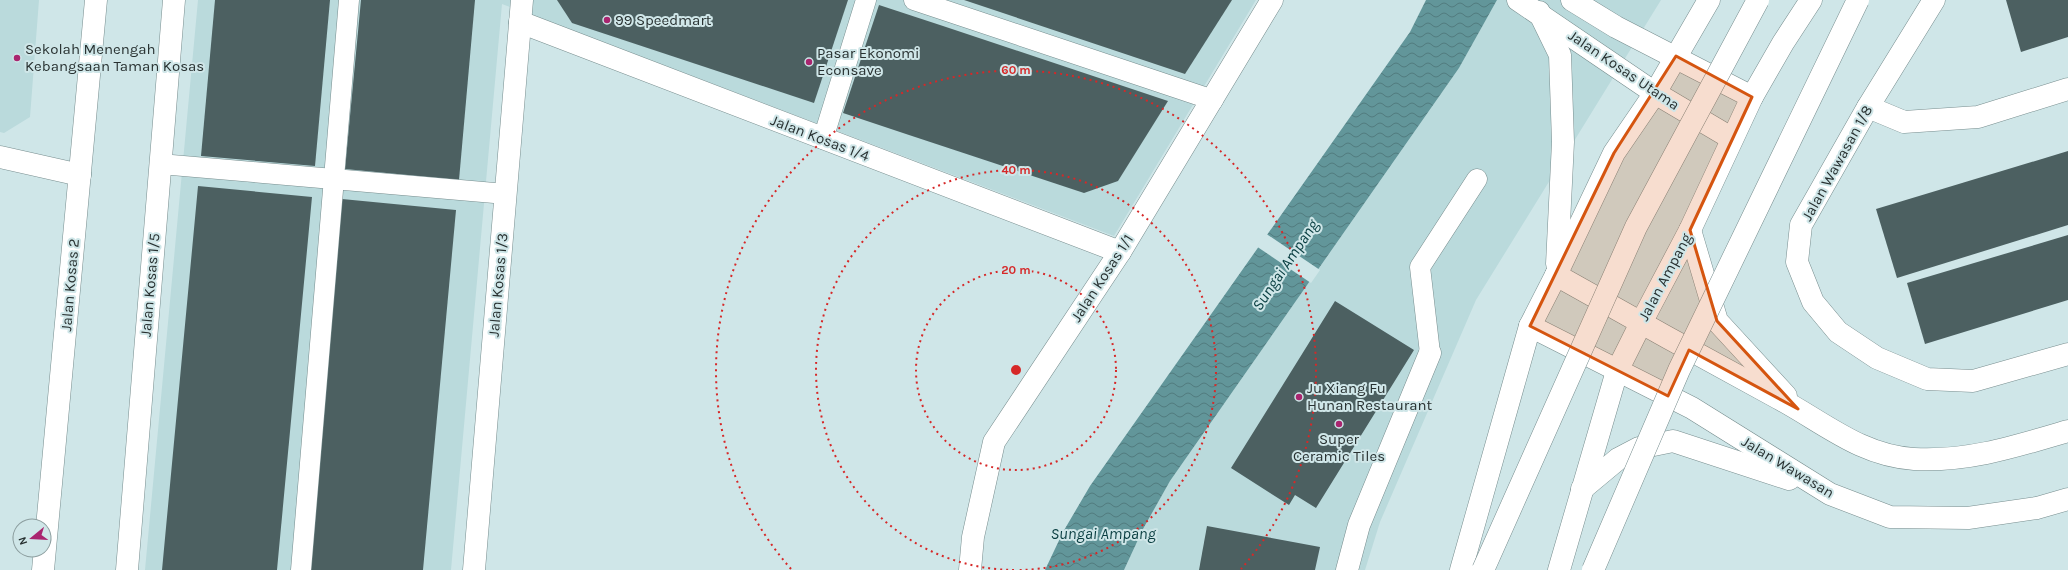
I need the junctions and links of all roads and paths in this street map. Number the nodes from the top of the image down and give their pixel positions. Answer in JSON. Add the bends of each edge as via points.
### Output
{"nodes":[{"id":1,"x":96,"y":0,"type":"edge"},
{"id":2,"x":174,"y":0,"type":"edge"},
{"id":3,"x":349,"y":0,"type":"edge"},
{"id":4,"x":522,"y":0,"type":"edge"},
{"id":5,"x":866,"y":0,"type":"edge"},
{"id":6,"x":914,"y":0,"type":"edge"},
{"id":7,"x":1272,"y":0,"type":"edge"},
{"id":8,"x":1572,"y":0,"type":"edge"},
{"id":9,"x":1709,"y":0,"type":"edge"},
{"id":10,"x":1758,"y":0,"type":"edge"},
{"id":11,"x":1811,"y":0,"type":"edge"},
{"id":12,"x":1858,"y":0,"type":"edge"},
{"id":13,"x":1934,"y":0,"type":"edge"},
{"id":14,"x":1519,"y":1,"type":"edge"},
{"id":15,"x":1539,"y":12,"type":"junction"},
{"id":16,"x":520,"y":22,"type":"junction"},
{"id":17,"x":1676,"y":56,"type":"junction"},
{"id":18,"x":2068,"y":89,"type":"edge"},
{"id":19,"x":1655,"y":93,"type":"junction"},
{"id":20,"x":1752,"y":97,"type":"junction"},
{"id":21,"x":1213,"y":100,"type":"junction"},
{"id":22,"x":1868,"y":107,"type":"junction"},
{"id":23,"x":1731,"y":138,"type":"junction"},
{"id":24,"x":822,"y":139,"type":"junction"},
{"id":25,"x":0,"y":157,"type":"edge"},
{"id":26,"x":160,"y":164,"type":"junction"},
{"id":27,"x":80,"y":175,"type":"junction"},
{"id":28,"x":334,"y":179,"type":"junction"},
{"id":29,"x":1477,"y":179,"type":"dead end"},
{"id":30,"x":506,"y":194,"type":"junction"},
{"id":31,"x":1690,"y":230,"type":"junction"},
{"id":32,"x":1120,"y":252,"type":"junction"},
{"id":33,"x":1556,"y":275,"type":"junction"},
{"id":34,"x":1641,"y":323,"type":"junction"},
{"id":35,"x":1530,"y":326,"type":"junction"},
{"id":36,"x":1430,"y":353,"type":"joint"},
{"id":37,"x":2068,"y":354,"type":"edge"},
{"id":38,"x":1617,"y":371,"type":"junction"},
{"id":39,"x":1798,"y":409,"type":"junction"},
{"id":40,"x":2068,"y":431,"type":"edge"},
{"id":41,"x":1582,"y":489,"type":"junction"},
{"id":42,"x":1830,"y":494,"type":"junction"},
{"id":43,"x":2068,"y":499,"type":"edge"},
{"id":44,"x":2037,"y":508,"type":"junction"},
{"id":45,"x":2068,"y":508,"type":"edge"},
{"id":46,"x":43,"y":570,"type":"edge"},
{"id":47,"x":127,"y":570,"type":"edge"},
{"id":48,"x":301,"y":570,"type":"edge"},
{"id":49,"x":474,"y":570,"type":"edge"},
{"id":50,"x":970,"y":570,"type":"edge"},
{"id":51,"x":1347,"y":570,"type":"edge"},
{"id":52,"x":1461,"y":570,"type":"edge"},
{"id":53,"x":1483,"y":570,"type":"edge"},
{"id":54,"x":1559,"y":570,"type":"edge"},
{"id":55,"x":1593,"y":570,"type":"edge"}],
"edges":[{"from":1,"to":27,"type":"main road","name":"Jalan Kosas 2"},
{"from":2,"to":26,"type":"main road","name":"Jalan Kosas 1/5"},
{"from":3,"to":28,"type":"lane"},
{"from":4,"to":16,"type":"main road","name":"Jalan Kosas 1/3"},
{"from":5,"to":24,"type":"lane"},
{"from":6,"to":21,"type":"lane"},
{"from":7,"to":21,"type":"main road","name":"Jalan Kosas 1/1"},
{"from":8,"to":17,"type":"main road","name":"Jalan Kosas Utama","via":[[1616,27]]},
{"from":9,"to":17,"type":"main road"},
{"from":10,"to":53,"type":"main road","bridge":true,"via":[[1636,227]]},
{"from":11,"to":20,"type":"main road","name":"Jalan Ampang"},
{"from":12,"to":55,"type":"main road","bridge":true,"via":[[1679,370]]},
{"from":13,"to":22,"type":"main road","name":"Jalan Wawasan 1/8"},
{"from":14,"to":15,"type":"main road","name":"Jalan Kosas Utama"},
{"from":15,"to":19,"type":"main road","name":"Jalan Kosas Utama"},
{"from":15,"to":33,"type":"main road","via":[[1560,55],[1563,142]]},
{"from":16,"to":24,"type":"main road","name":"Jalan Kosas 1/4"},
{"from":16,"to":30,"type":"main road","name":"Jalan Kosas 1/3"},
{"from":17,"to":19,"type":"main road"},
{"from":17,"to":20,"type":"main road","name":"Jalan Kosas Utama"},
{"from":18,"to":22,"type":"main road","via":[[1978,116],[1904,122]]},
{"from":19,"to":23,"type":"main road","name":"Jalan Kosas Utama"},
{"from":19,"to":33,"type":"main road","via":[[1614,154]]},
{"from":20,"to":23,"type":"main road","name":"Jalan Ampang"},
{"from":21,"to":32,"type":"main road","name":"Jalan Kosas 1/1"},
{"from":22,"to":37,"type":"main road","name":"Jalan Wawasan 1/8","via":[[1801,225],[1797,262],[1813,302],[1838,332],[1877,358],[1927,379],[1973,381]]},
{"from":23,"to":31,"type":"main road","name":"Jalan Ampang"},
{"from":24,"to":32,"type":"main road","name":"Jalan Kosas 1/4"},
{"from":25,"to":27,"type":"main road"},
{"from":26,"to":28,"type":"lane"},
{"from":26,"to":47,"type":"main road","name":"Jalan Kosas 1/5"},
{"from":27,"to":46,"type":"main road","name":"Jalan Kosas 2"},
{"from":28,"to":30,"type":"lane"},
{"from":28,"to":48,"type":"lane"},
{"from":29,"to":36,"type":"lane","via":[[1420,267]]},
{"from":30,"to":49,"type":"main road","name":"Jalan Kosas 1/3"},
{"from":31,"to":34,"type":"main road","name":"Jalan Ampang"},
{"from":31,"to":39,"type":"main road","via":[[1717,321]]},
{"from":32,"to":50,"type":"main road","name":"Jalan Kosas 1/1","via":[[994,442],[973,537]]},
{"from":33,"to":34,"type":"main road"},
{"from":33,"to":35,"type":"main road"},
{"from":34,"to":38,"type":"main road","name":"Jalan Ampang"},
{"from":34,"to":39,"type":"main road"},
{"from":35,"to":38,"type":"main road","name":"Jalan Wawasan"},
{"from":35,"to":52,"type":"main road"},
{"from":36,"to":51,"type":"main road","via":[[1359,525]]},
{"from":38,"to":41,"type":"main road","name":"Jalan Ampang"},
{"from":38,"to":42,"type":"main road","name":"Jalan Wawasan","via":[[1692,408]]},
{"from":39,"to":40,"type":"main road","via":[[1853,444],[1883,454],[1914,459],[1958,458],[2001,451]]},
{"from":41,"to":42,"type":"main road","via":[[1618,459],[1638,448],[1673,441]]},
{"from":41,"to":54,"type":"main road","name":"Jalan Ampang"},
{"from":42,"to":44,"type":"main road","name":"Jalan Wawasan","via":[[1890,516],[1968,518]]},
{"from":43,"to":44,"type":"main road","name":"Jalan Wawasan"},
{"from":44,"to":45,"type":"main road"}]}
